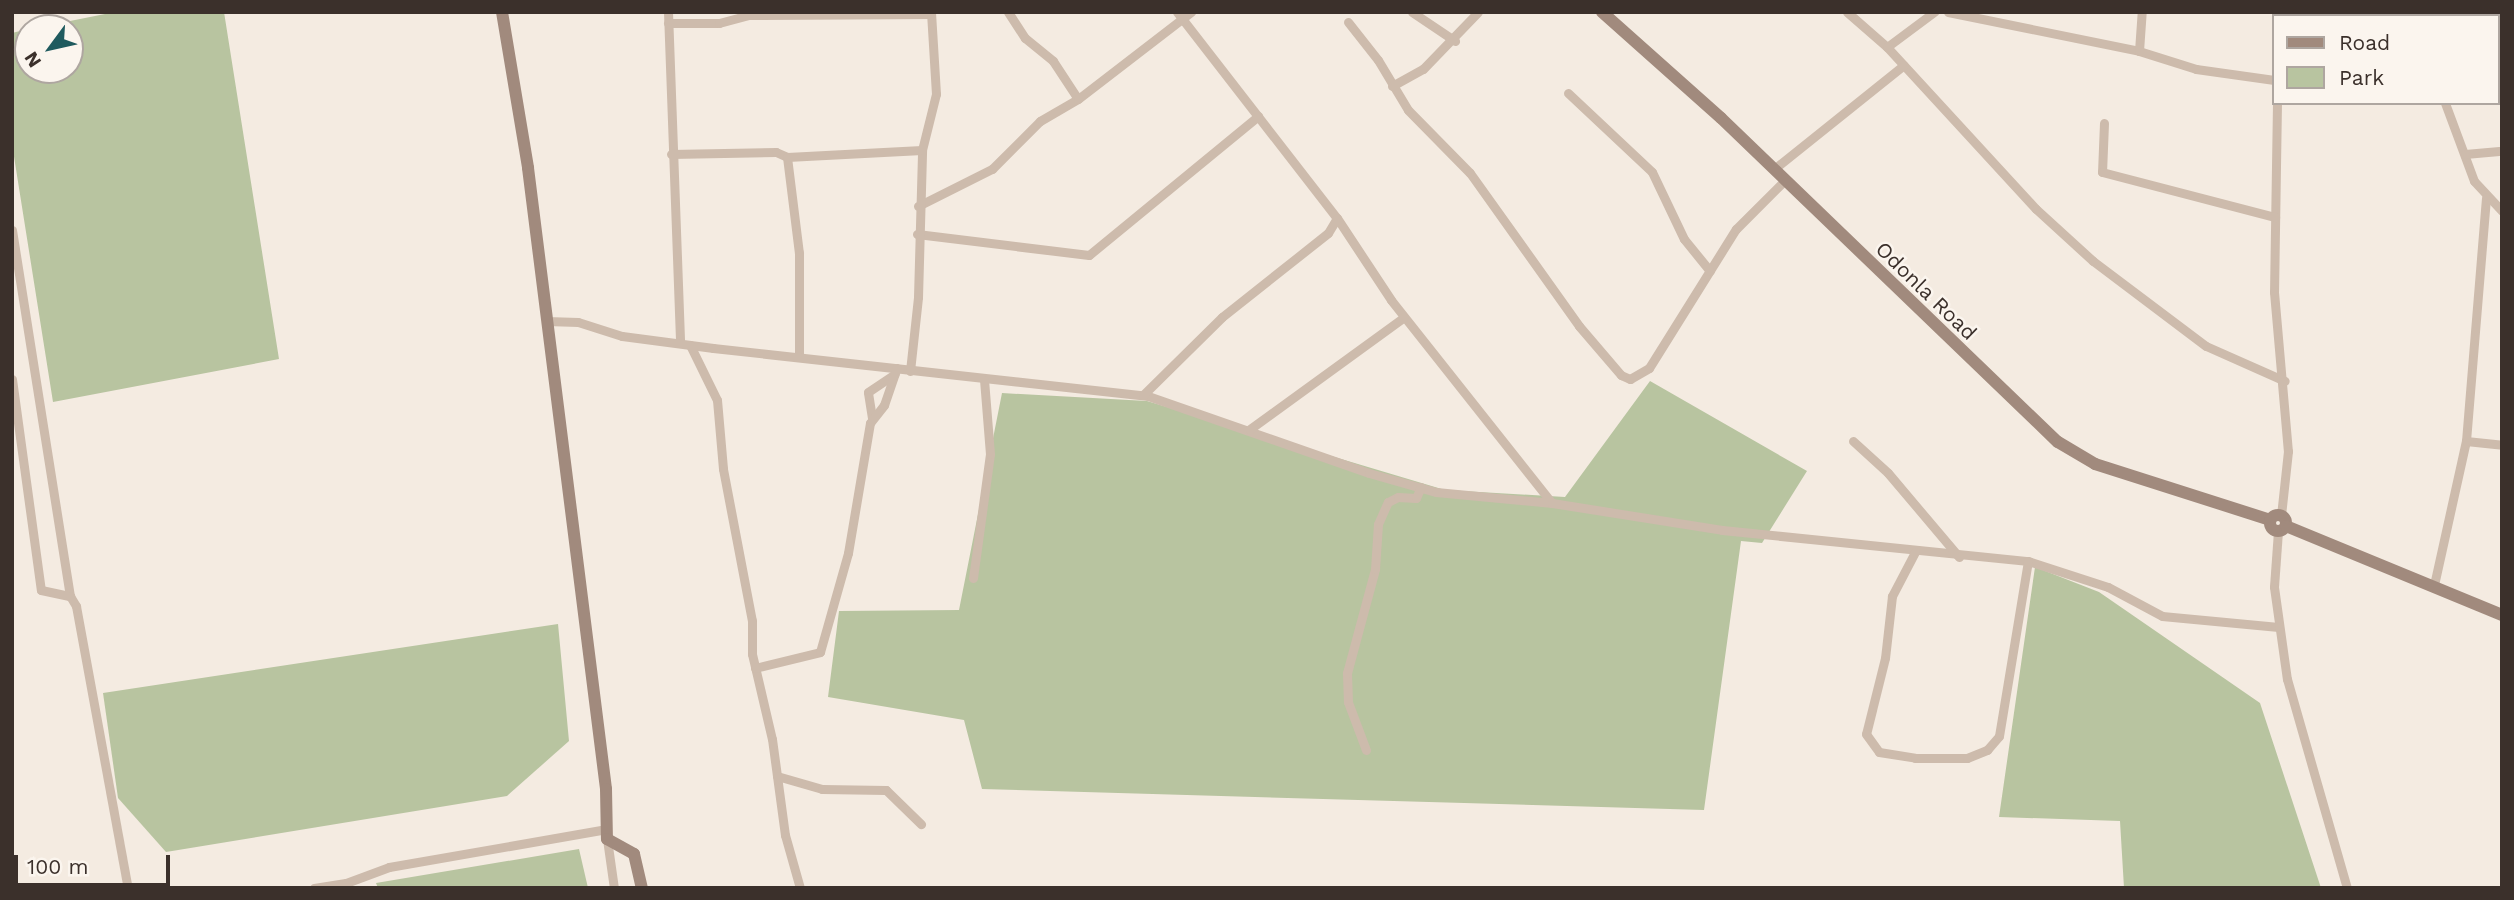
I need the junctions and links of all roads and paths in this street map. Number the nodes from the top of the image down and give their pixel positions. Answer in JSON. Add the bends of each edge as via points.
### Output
{"nodes":[{"id":1,"x":502,"y":12,"type":"edge"},
{"id":2,"x":1008,"y":12,"type":"edge"},
{"id":3,"x":1191,"y":12,"type":"edge"},
{"id":4,"x":1412,"y":12,"type":"edge"},
{"id":5,"x":1478,"y":12,"type":"edge"},
{"id":6,"x":1847,"y":12,"type":"edge"},
{"id":7,"x":1934,"y":12,"type":"edge"},
{"id":8,"x":1948,"y":12,"type":"edge"},
{"id":9,"x":2142,"y":12,"type":"edge"},
{"id":10,"x":931,"y":13,"type":"edge"},
{"id":11,"x":1607,"y":14,"type":"edge"},
{"id":12,"x":1180,"y":15,"type":"edge"},
{"id":13,"x":668,"y":17,"type":"edge"},
{"id":14,"x":2502,"y":20,"type":"edge"},
{"id":15,"x":1348,"y":22,"type":"dead end"},
{"id":16,"x":1455,"y":41,"type":"junction"},
{"id":17,"x":1887,"y":47,"type":"junction"},
{"id":18,"x":2139,"y":51,"type":"junction"},
{"id":19,"x":1904,"y":65,"type":"junction"},
{"id":20,"x":2500,"y":73,"type":"edge"},
{"id":21,"x":2272,"y":80,"type":"edge"},
{"id":22,"x":1392,"y":86,"type":"junction"},
{"id":23,"x":1568,"y":93,"type":"dead end"},
{"id":24,"x":1078,"y":99,"type":"junction"},
{"id":25,"x":2277,"y":105,"type":"edge"},
{"id":26,"x":2446,"y":105,"type":"edge"},
{"id":27,"x":1258,"y":116,"type":"junction"},
{"id":28,"x":2104,"y":123,"type":"dead end"},
{"id":29,"x":922,"y":150,"type":"junction"},
{"id":30,"x":2502,"y":150,"type":"edge"},
{"id":31,"x":671,"y":154,"type":"junction"},
{"id":32,"x":2465,"y":154,"type":"junction"},
{"id":33,"x":787,"y":157,"type":"junction"},
{"id":34,"x":1774,"y":169,"type":"junction"},
{"id":35,"x":1785,"y":180,"type":"junction"},
{"id":36,"x":2486,"y":198,"type":"junction"},
{"id":37,"x":918,"y":206,"type":"junction"},
{"id":38,"x":2502,"y":211,"type":"edge"},
{"id":39,"x":2275,"y":217,"type":"junction"},
{"id":40,"x":1337,"y":218,"type":"junction"},
{"id":41,"x":12,"y":230,"type":"edge"},
{"id":42,"x":917,"y":234,"type":"junction"},
{"id":43,"x":1710,"y":271,"type":"junction"},
{"id":44,"x":1404,"y":317,"type":"junction"},
{"id":45,"x":546,"y":321,"type":"junction"},
{"id":46,"x":685,"y":344,"type":"junction"},
{"id":47,"x":713,"y":348,"type":"junction"},
{"id":48,"x":799,"y":354,"type":"junction"},
{"id":49,"x":701,"y":363,"type":"junction"},
{"id":50,"x":896,"y":371,"type":"junction"},
{"id":51,"x":910,"y":371,"type":"junction"},
{"id":52,"x":12,"y":379,"type":"edge"},
{"id":53,"x":984,"y":380,"type":"junction"},
{"id":54,"x":2285,"y":381,"type":"junction"},
{"id":55,"x":1143,"y":395,"type":"junction"},
{"id":56,"x":872,"y":418,"type":"junction"},
{"id":57,"x":1250,"y":429,"type":"junction"},
{"id":58,"x":1853,"y":441,"type":"dead end"},
{"id":59,"x":2466,"y":441,"type":"junction"},
{"id":60,"x":2502,"y":445,"type":"edge"},
{"id":61,"x":1420,"y":488,"type":"junction"},
{"id":62,"x":1552,"y":503,"type":"junction"},
{"id":63,"x":2279,"y":523,"type":"junction"},
{"id":64,"x":1915,"y":552,"type":"junction"},
{"id":65,"x":1959,"y":557,"type":"junction"},
{"id":66,"x":2028,"y":561,"type":"junction"},
{"id":67,"x":973,"y":578,"type":"dead end"},
{"id":68,"x":2434,"y":585,"type":"junction"},
{"id":69,"x":70,"y":596,"type":"junction"},
{"id":70,"x":2502,"y":615,"type":"edge"},
{"id":71,"x":2278,"y":627,"type":"junction"},
{"id":72,"x":755,"y":668,"type":"junction"},
{"id":73,"x":1366,"y":750,"type":"dead end"},
{"id":74,"x":777,"y":776,"type":"junction"},
{"id":75,"x":921,"y":824,"type":"dead end"},
{"id":76,"x":607,"y":834,"type":"junction"},
{"id":77,"x":128,"y":888,"type":"edge"},
{"id":78,"x":314,"y":888,"type":"edge"},
{"id":79,"x":614,"y":888,"type":"edge"},
{"id":80,"x":642,"y":888,"type":"edge"},
{"id":81,"x":800,"y":888,"type":"edge"},
{"id":82,"x":2347,"y":888,"type":"edge"}],
"edges":[{"from":1,"to":45,"type":"street","via":[[514,64]]},
{"from":2,"to":24,"type":"street","via":[[1025,38],[1053,61]]},
{"from":3,"to":12,"type":"street"},
{"from":4,"to":16,"type":"street"},
{"from":5,"to":16,"type":"street"},
{"from":6,"to":17,"type":"street"},
{"from":7,"to":17,"type":"street"},
{"from":8,"to":18,"type":"street"},
{"from":9,"to":18,"type":"street"},
{"from":10,"to":13,"type":"street","via":[[748,15],[719,23]]},
{"from":10,"to":29,"type":"street","via":[[936,94]]},
{"from":11,"to":34,"type":"street","name":"Odonla Road"},
{"from":12,"to":24,"type":"street"},
{"from":12,"to":27,"type":"street"},
{"from":13,"to":31,"type":"street"},
{"from":14,"to":20,"type":"street"},
{"from":15,"to":22,"type":"street"},
{"from":16,"to":22,"type":"street","via":[[1423,69]]},
{"from":17,"to":19,"type":"street"},
{"from":18,"to":21,"type":"street","via":[[2196,69]]},
{"from":19,"to":34,"type":"street"},
{"from":19,"to":54,"type":"street","via":[[2036,209],[2093,261],[2206,346]]},
{"from":22,"to":43,"type":"street","via":[[1408,110],[1470,173],[1578,326],[1621,375],[1630,379],[1649,368]]},
{"from":23,"to":43,"type":"street","via":[[1652,172],[1684,239]]},
{"from":24,"to":37,"type":"street","via":[[1040,121],[992,169]]},
{"from":25,"to":39,"type":"street"},
{"from":26,"to":32,"type":"street"},
{"from":27,"to":40,"type":"street"},
{"from":27,"to":42,"type":"street","via":[[1089,255]]},
{"from":28,"to":39,"type":"street","via":[[2102,172]]},
{"from":29,"to":33,"type":"street"},
{"from":29,"to":37,"type":"street"},
{"from":30,"to":32,"type":"street"},
{"from":31,"to":33,"type":"street","via":[[776,152]]},
{"from":31,"to":46,"type":"street"},
{"from":32,"to":36,"type":"street"},
{"from":33,"to":48,"type":"street","via":[[799,253]]},
{"from":34,"to":35,"type":"street","name":"Odonla Road"},
{"from":35,"to":43,"type":"street","via":[[1736,229]]},
{"from":35,"to":63,"type":"street","name":"Odonla Road","via":[[2066,448],[2130,477]]},
{"from":36,"to":38,"type":"street"},
{"from":36,"to":59,"type":"street"},
{"from":37,"to":42,"type":"street"},
{"from":39,"to":54,"type":"street","via":[[2274,292]]},
{"from":40,"to":44,"type":"street"},
{"from":40,"to":55,"type":"street","via":[[1328,233],[1222,317]]},
{"from":41,"to":69,"type":"street"},
{"from":42,"to":51,"type":"street","via":[[918,297]]},
{"from":44,"to":57,"type":"street"},
{"from":44,"to":62,"type":"street"},
{"from":45,"to":46,"type":"street","via":[[578,322],[622,335]]},
{"from":45,"to":76,"type":"street","via":[[606,789]]},
{"from":46,"to":47,"type":"street"},
{"from":46,"to":49,"type":"street"},
{"from":47,"to":48,"type":"street"},
{"from":47,"to":49,"type":"street"},
{"from":48,"to":50,"type":"street"},
{"from":49,"to":72,"type":"street","via":[[717,400],[723,469],[752,621]]},
{"from":50,"to":51,"type":"street"},
{"from":50,"to":56,"type":"street","via":[[884,405]]},
{"from":50,"to":56,"type":"street","via":[[868,392]]},
{"from":51,"to":53,"type":"street"},
{"from":52,"to":69,"type":"street","via":[[41,590]]},
{"from":53,"to":55,"type":"street"},
{"from":53,"to":67,"type":"street","via":[[990,454]]},
{"from":54,"to":63,"type":"street","via":[[2288,451]]},
{"from":55,"to":57,"type":"street"},
{"from":56,"to":72,"type":"street","via":[[848,553],[826,616],[820,652]]},
{"from":57,"to":61,"type":"street"},
{"from":58,"to":65,"type":"street","via":[[1888,473]]},
{"from":59,"to":60,"type":"street"},
{"from":59,"to":68,"type":"street"},
{"from":61,"to":62,"type":"street"},
{"from":61,"to":73,"type":"street","via":[[1416,498],[1398,497],[1388,502],[1378,524],[1376,569],[1347,673],[1348,702]]},
{"from":62,"to":64,"type":"street","via":[[1722,530]]},
{"from":63,"to":68,"type":"street","name":"Odonla Road"},
{"from":63,"to":71,"type":"street","via":[[2274,587]]},
{"from":64,"to":65,"type":"street"},
{"from":64,"to":66,"type":"street","via":[[1892,596],[1885,658],[1866,734],[1879,752],[1915,758],[1967,758],[1987,750],[1999,736]]},
{"from":65,"to":66,"type":"street"},
{"from":66,"to":71,"type":"street","via":[[2108,587],[2162,616]]},
{"from":68,"to":70,"type":"street","name":"Odonla Road"},
{"from":69,"to":77,"type":"street","via":[[76,606]]},
{"from":71,"to":82,"type":"street","via":[[2287,679]]},
{"from":72,"to":74,"type":"street"},
{"from":74,"to":75,"type":"street","via":[[822,789],[886,790]]},
{"from":74,"to":81,"type":"street","via":[[785,835]]},
{"from":76,"to":78,"type":"street","via":[[389,867],[346,883]]},
{"from":76,"to":79,"type":"street"},
{"from":76,"to":80,"type":"street","via":[[634,853]]}]}
